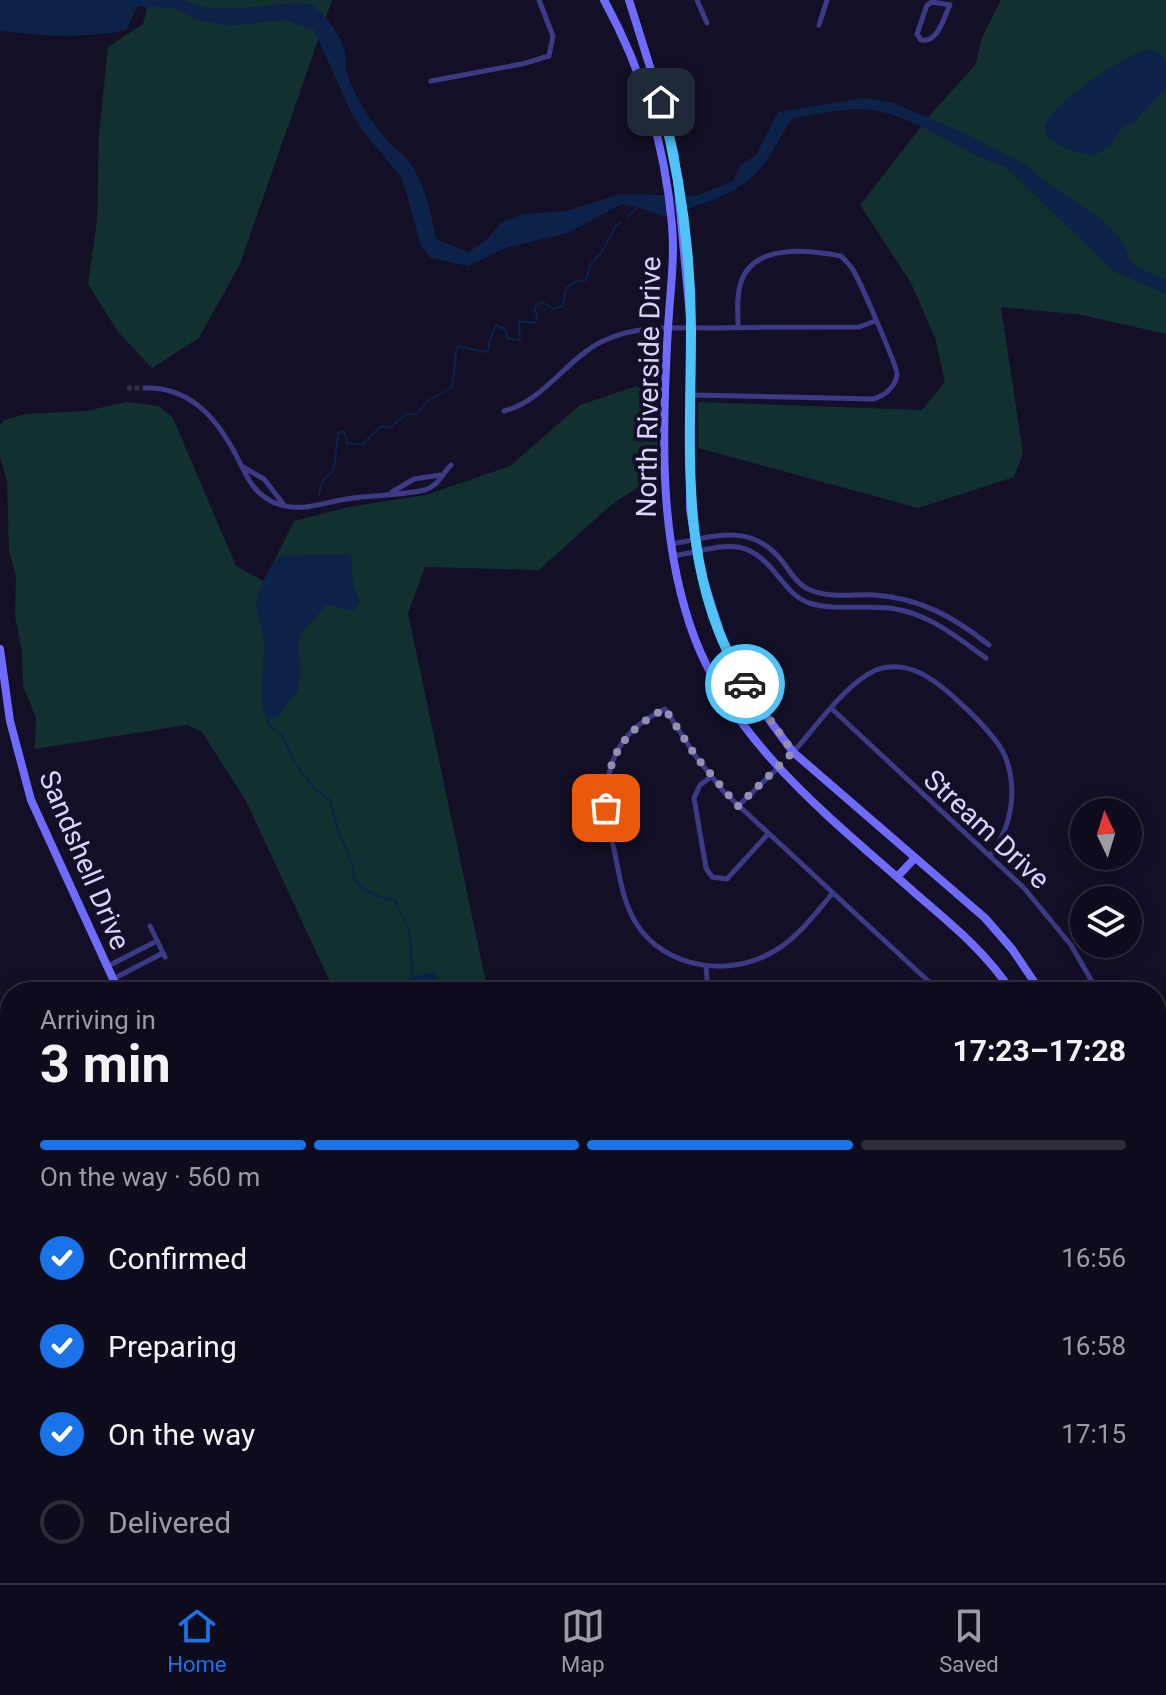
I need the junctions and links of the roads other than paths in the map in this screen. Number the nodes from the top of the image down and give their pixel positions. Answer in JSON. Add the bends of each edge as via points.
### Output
{"nodes":[{"id":1,"x":539,"y":0,"type":"edge"},
{"id":2,"x":604,"y":0,"type":"edge"},
{"id":3,"x":629,"y":0,"type":"edge"},
{"id":4,"x":697,"y":0,"type":"edge"},
{"id":5,"x":827,"y":0,"type":"edge"},
{"id":6,"x":951,"y":2,"type":"edge"},
{"id":7,"x":707,"y":23,"type":"dead end"},
{"id":8,"x":819,"y":25,"type":"dead end"},
{"id":9,"x":431,"y":81,"type":"dead end"},
{"id":10,"x":875,"y":321,"type":"junction"},
{"id":11,"x":738,"y":326,"type":"junction"},
{"id":12,"x":668,"y":327,"type":"junction"},
{"id":13,"x":691,"y":327,"type":"junction"},
{"id":14,"x":146,"y":388,"type":"tunnel mouth"},
{"id":15,"x":690,"y":395,"type":"junction"},
{"id":16,"x":504,"y":411,"type":"dead end"},
{"id":17,"x":451,"y":465,"type":"dead end"},
{"id":18,"x":242,"y":467,"type":"junction"},
{"id":19,"x":440,"y":475,"type":"junction"},
{"id":20,"x":391,"y":493,"type":"junction"},
{"id":21,"x":285,"y":506,"type":"junction"},
{"id":22,"x":694,"y":540,"type":"junction"},
{"id":23,"x":669,"y":544,"type":"junction"},
{"id":24,"x":696,"y":553,"type":"junction"},
{"id":25,"x":671,"y":556,"type":"junction"},
{"id":26,"x":989,"y":645,"type":"dead end"},
{"id":27,"x":0,"y":649,"type":"edge"},
{"id":28,"x":986,"y":658,"type":"dead end"},
{"id":29,"x":832,"y":709,"type":"junction"},
{"id":30,"x":793,"y":752,"type":"junction"},
{"id":31,"x":779,"y":767,"type":"junction"},
{"id":32,"x":711,"y":777,"type":"junction"},
{"id":33,"x":738,"y":806,"type":"junction"},
{"id":34,"x":768,"y":834,"type":"junction"},
{"id":35,"x":991,"y":855,"type":"junction"},
{"id":36,"x":914,"y":859,"type":"junction"},
{"id":37,"x":897,"y":877,"type":"junction"},
{"id":38,"x":832,"y":894,"type":"junction"},
{"id":39,"x":150,"y":926,"type":"dead end"},
{"id":40,"x":157,"y":941,"type":"junction"},
{"id":41,"x":706,"y":966,"type":"junction"},
{"id":42,"x":107,"y":967,"type":"junction"},
{"id":43,"x":112,"y":979,"type":"junction"},
{"id":44,"x":114,"y":982,"type":"edge"},
{"id":45,"x":707,"y":982,"type":"edge"},
{"id":46,"x":930,"y":982,"type":"edge"},
{"id":47,"x":1004,"y":982,"type":"edge"},
{"id":48,"x":1034,"y":982,"type":"edge"},
{"id":49,"x":1092,"y":982,"type":"edge"}],
"edges":[{"from":1,"to":9,"type":"street","via":[[553,36],[550,55]]},
{"from":2,"to":12,"type":"main road","name":"North Riverside Drive","via":[[641,78],[664,178],[671,222]]},
{"from":3,"to":13,"type":"main road","name":"North Riverside Drive","via":[[677,175]]},
{"from":4,"to":7,"type":"street"},
{"from":5,"to":8,"type":"street"},
{"from":6,"to":6,"type":"street","via":[[934,38],[921,40],[917,34],[927,5]]},
{"from":10,"to":11,"type":"street","via":[[859,327]]},
{"from":10,"to":11,"type":"street","via":[[855,272],[841,256],[787,252],[764,257],[744,274]]},
{"from":10,"to":15,"type":"street","via":[[897,375],[880,397]]},
{"from":11,"to":13,"type":"street"},
{"from":12,"to":13,"type":"street"},
{"from":12,"to":16,"type":"street","via":[[635,330],[603,341],[526,403]]},
{"from":12,"to":23,"type":"main road","name":"North Riverside Drive"},
{"from":13,"to":15,"type":"main road","name":"North Riverside Drive"},
{"from":14,"to":18,"type":"street","via":[[196,403],[220,428]]},
{"from":15,"to":22,"type":"main road","name":"North Riverside Drive"},
{"from":17,"to":19,"type":"street"},
{"from":18,"to":21,"type":"street","via":[[264,479]]},
{"from":18,"to":21,"type":"street","via":[[251,486]]},
{"from":19,"to":20,"type":"street","via":[[414,479]]},
{"from":19,"to":20,"type":"street","via":[[439,482],[425,490]]},
{"from":20,"to":21,"type":"street","via":[[310,508]]},
{"from":22,"to":23,"type":"street"},
{"from":22,"to":24,"type":"main road","name":"North Riverside Drive"},
{"from":22,"to":26,"type":"street","via":[[731,534],[752,537],[775,552],[805,588],[914,601],[955,619]]},
{"from":23,"to":25,"type":"main road","name":"North Riverside Drive"},
{"from":24,"to":25,"type":"street"},
{"from":24,"to":28,"type":"street","via":[[732,546],[754,551],[799,598],[819,605],[911,613],[948,629]]},
{"from":24,"to":30,"type":"main road","name":"North Riverside Drive","via":[[734,666]]},
{"from":25,"to":31,"type":"main road","name":"North Riverside Drive","via":[[682,603],[715,681]]},
{"from":27,"to":42,"type":"main road","name":"Sandshell Drive","via":[[10,721],[31,800]]},
{"from":29,"to":30,"type":"street"},
{"from":29,"to":35,"type":"street","name":"Stream Drive"},
{"from":29,"to":35,"type":"street","via":[[878,669],[902,667],[921,673],[957,700],[997,741],[1010,776],[1012,803],[1006,828]]},
{"from":30,"to":31,"type":"main road"},
{"from":30,"to":36,"type":"main road","name":"North Riverside Drive"},
{"from":31,"to":33,"type":"street"},
{"from":31,"to":37,"type":"main road","name":"North Riverside Drive"},
{"from":32,"to":33,"type":"street"},
{"from":32,"to":34,"type":"street","via":[[694,798],[712,877],[727,879]]},
{"from":32,"to":41,"type":"street","via":[[665,709],[633,729],[618,749],[608,777],[607,818],[625,900],[639,927],[668,954]]},
{"from":33,"to":34,"type":"street"},
{"from":34,"to":38,"type":"street"},
{"from":35,"to":49,"type":"street","name":"Stream Drive","via":[[1052,920]]},
{"from":36,"to":37,"type":"main road"},
{"from":36,"to":48,"type":"main road","name":"North Riverside Drive","via":[[985,918]]},
{"from":37,"to":47,"type":"main road","name":"North Riverside Drive","via":[[974,944]]},
{"from":38,"to":41,"type":"street","via":[[795,936],[773,952],[736,966]]},
{"from":38,"to":46,"type":"street"},
{"from":39,"to":40,"type":"street"},
{"from":40,"to":42,"type":"street"},
{"from":40,"to":43,"type":"street","via":[[164,955]]},
{"from":41,"to":45,"type":"street"},
{"from":42,"to":43,"type":"main road","name":"Sandshell Drive"},
{"from":43,"to":44,"type":"main road","name":"Sandshell Drive"}]}
